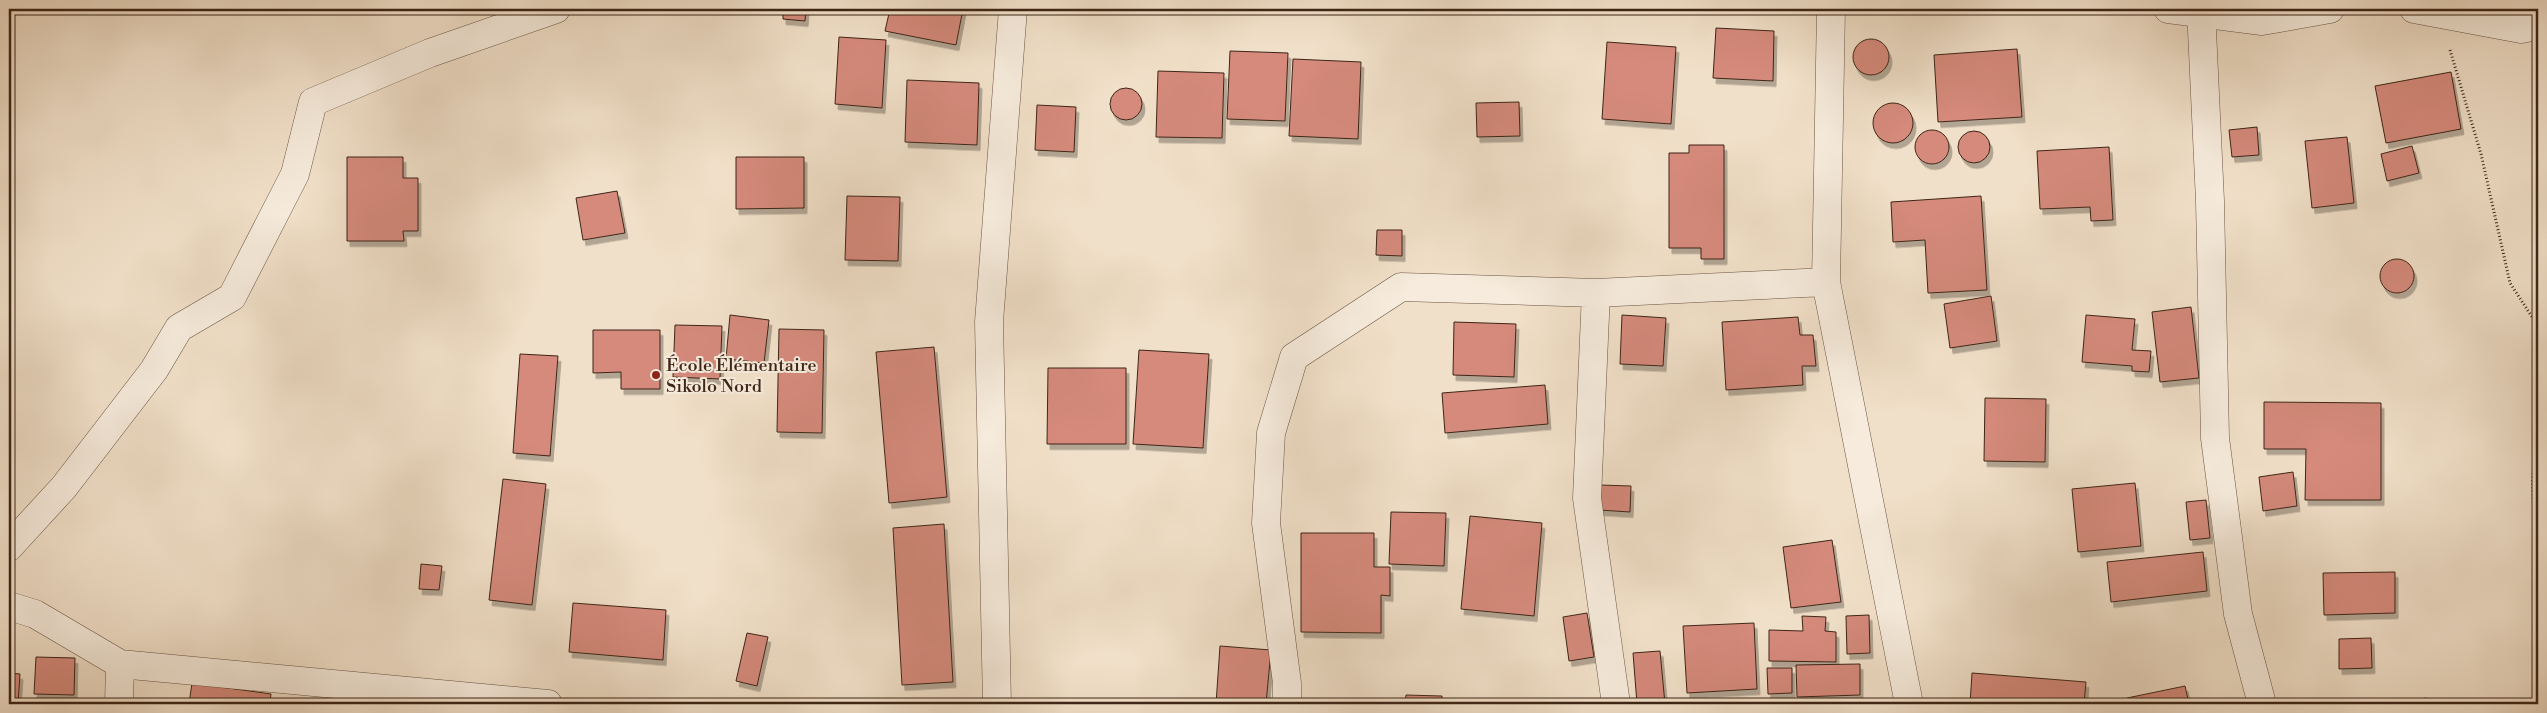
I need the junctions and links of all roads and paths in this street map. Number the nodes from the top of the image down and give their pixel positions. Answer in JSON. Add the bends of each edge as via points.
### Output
{"nodes":[{"id":1,"x":556,"y":9,"type":"edge"},
{"id":2,"x":1013,"y":9,"type":"edge"},
{"id":3,"x":1831,"y":9,"type":"edge"},
{"id":4,"x":2168,"y":9,"type":"edge"},
{"id":5,"x":2330,"y":9,"type":"edge"},
{"id":6,"x":2202,"y":11,"type":"edge"},
{"id":7,"x":2427,"y":11,"type":"edge"},
{"id":8,"x":2538,"y":26,"type":"edge"},
{"id":9,"x":1826,"y":282,"type":"junction"},
{"id":10,"x":1596,"y":293,"type":"junction"},
{"id":11,"x":2538,"y":331,"type":"edge"},
{"id":12,"x":2538,"y":435,"type":"edge"},
{"id":13,"x":2538,"y":524,"type":"edge"},
{"id":14,"x":9,"y":547,"type":"edge"},
{"id":15,"x":9,"y":606,"type":"edge"},
{"id":16,"x":120,"y":664,"type":"junction"},
{"id":17,"x":119,"y":704,"type":"edge"},
{"id":18,"x":548,"y":704,"type":"edge"},
{"id":19,"x":997,"y":704,"type":"edge"},
{"id":20,"x":1287,"y":704,"type":"edge"},
{"id":21,"x":1616,"y":704,"type":"edge"},
{"id":22,"x":1909,"y":704,"type":"edge"},
{"id":23,"x":2262,"y":704,"type":"edge"}],
"edges":[{"from":1,"to":14,"type":"street","via":[[430,53],[313,102],[295,174],[232,297],[179,328],[154,370],[64,487]]},
{"from":2,"to":19,"type":"street","via":[[989,322]]},
{"from":3,"to":9,"type":"street"},
{"from":4,"to":6,"type":"street"},
{"from":5,"to":6,"type":"street","via":[[2262,21]]},
{"from":6,"to":23,"type":"street","via":[[2215,438],[2238,614]]},
{"from":7,"to":8,"type":"street","via":[[2521,29]]},
{"from":7,"to":11,"type":"path","via":[[2481,154],[2510,283],[2536,322]]},
{"from":9,"to":10,"type":"street"},
{"from":9,"to":22,"type":"street"},
{"from":10,"to":20,"type":"street","via":[[1401,287],[1294,357],[1271,433],[1266,523]]},
{"from":10,"to":21,"type":"street","via":[[1587,498]]},
{"from":12,"to":13,"type":"path","via":[[2533,461],[2534,511]]},
{"from":15,"to":16,"type":"street","via":[[34,614]]},
{"from":16,"to":17,"type":"street"},
{"from":16,"to":18,"type":"street"}]}
